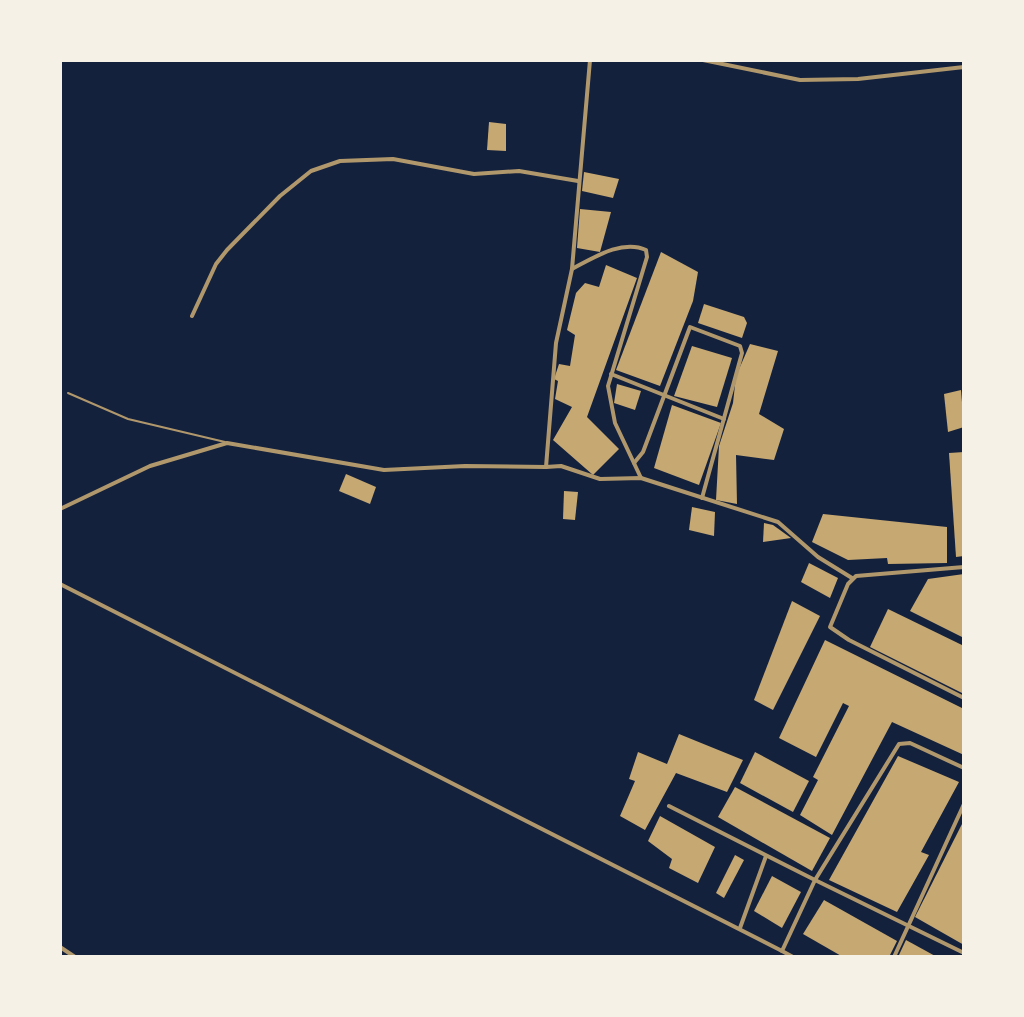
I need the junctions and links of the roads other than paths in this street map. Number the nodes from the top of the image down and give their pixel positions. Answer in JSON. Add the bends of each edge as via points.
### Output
{"nodes":[{"id":1,"x":590,"y":60,"type":"edge"},
{"id":2,"x":703,"y":60,"type":"edge"},
{"id":3,"x":964,"y":67,"type":"edge"},
{"id":4,"x":578,"y":181,"type":"junction"},
{"id":5,"x":572,"y":269,"type":"junction"},
{"id":6,"x":192,"y":316,"type":"dead end"},
{"id":7,"x":610,"y":374,"type":"junction"},
{"id":8,"x":68,"y":393,"type":"dead end"},
{"id":9,"x":664,"y":395,"type":"junction"},
{"id":10,"x":724,"y":419,"type":"junction"},
{"id":11,"x":227,"y":443,"type":"junction"},
{"id":12,"x":634,"y":463,"type":"junction"},
{"id":13,"x":546,"y":467,"type":"junction"},
{"id":14,"x":641,"y":478,"type":"junction"},
{"id":15,"x":702,"y":498,"type":"junction"},
{"id":16,"x":60,"y":509,"type":"edge"},
{"id":17,"x":964,"y":567,"type":"edge"},
{"id":18,"x":852,"y":578,"type":"junction"},
{"id":19,"x":60,"y":584,"type":"edge"},
{"id":20,"x":964,"y":698,"type":"edge"},
{"id":21,"x":964,"y":768,"type":"edge"},
{"id":22,"x":964,"y":804,"type":"edge"},
{"id":23,"x":669,"y":806,"type":"dead end"},
{"id":24,"x":766,"y":855,"type":"junction"},
{"id":25,"x":815,"y":880,"type":"junction"},
{"id":26,"x":908,"y":925,"type":"junction"},
{"id":27,"x":740,"y":928,"type":"junction"},
{"id":28,"x":60,"y":947,"type":"edge"},
{"id":29,"x":782,"y":951,"type":"junction"},
{"id":30,"x":964,"y":953,"type":"edge"},
{"id":31,"x":75,"y":957,"type":"edge"},
{"id":32,"x":793,"y":957,"type":"edge"},
{"id":33,"x":894,"y":957,"type":"edge"}],
"edges":[{"from":1,"to":4,"type":"street"},
{"from":2,"to":3,"type":"street","via":[[800,80]]},
{"from":4,"to":5,"type":"street"},
{"from":4,"to":6,"type":"street","via":[[519,171],[474,174],[393,159],[362,159],[311,171],[227,250]]},
{"from":5,"to":7,"type":"street","via":[[611,251],[646,250]]},
{"from":5,"to":13,"type":"street","via":[[556,343]]},
{"from":7,"to":9,"type":"street"},
{"from":7,"to":12,"type":"street","via":[[610,404]]},
{"from":8,"to":11,"type":"lane","via":[[128,419]]},
{"from":9,"to":10,"type":"street"},
{"from":9,"to":10,"type":"street","via":[[690,327],[740,346]]},
{"from":9,"to":12,"type":"street"},
{"from":10,"to":15,"type":"street"},
{"from":11,"to":13,"type":"street","via":[[384,470]]},
{"from":11,"to":16,"type":"street","via":[[150,466]]},
{"from":12,"to":14,"type":"street"},
{"from":13,"to":14,"type":"street","via":[[561,466],[600,479]]},
{"from":14,"to":15,"type":"street"},
{"from":15,"to":18,"type":"street","via":[[784,525],[818,557]]},
{"from":17,"to":18,"type":"street"},
{"from":18,"to":20,"type":"street","via":[[831,630]]},
{"from":19,"to":27,"type":"street"},
{"from":21,"to":25,"type":"street","via":[[910,743],[899,744]]},
{"from":22,"to":26,"type":"street"},
{"from":23,"to":24,"type":"street"},
{"from":24,"to":25,"type":"street"},
{"from":24,"to":27,"type":"street"},
{"from":25,"to":26,"type":"street"},
{"from":25,"to":29,"type":"street"},
{"from":26,"to":30,"type":"street"},
{"from":26,"to":33,"type":"street"},
{"from":27,"to":29,"type":"street"},
{"from":28,"to":31,"type":"street"},
{"from":29,"to":32,"type":"street"}]}
